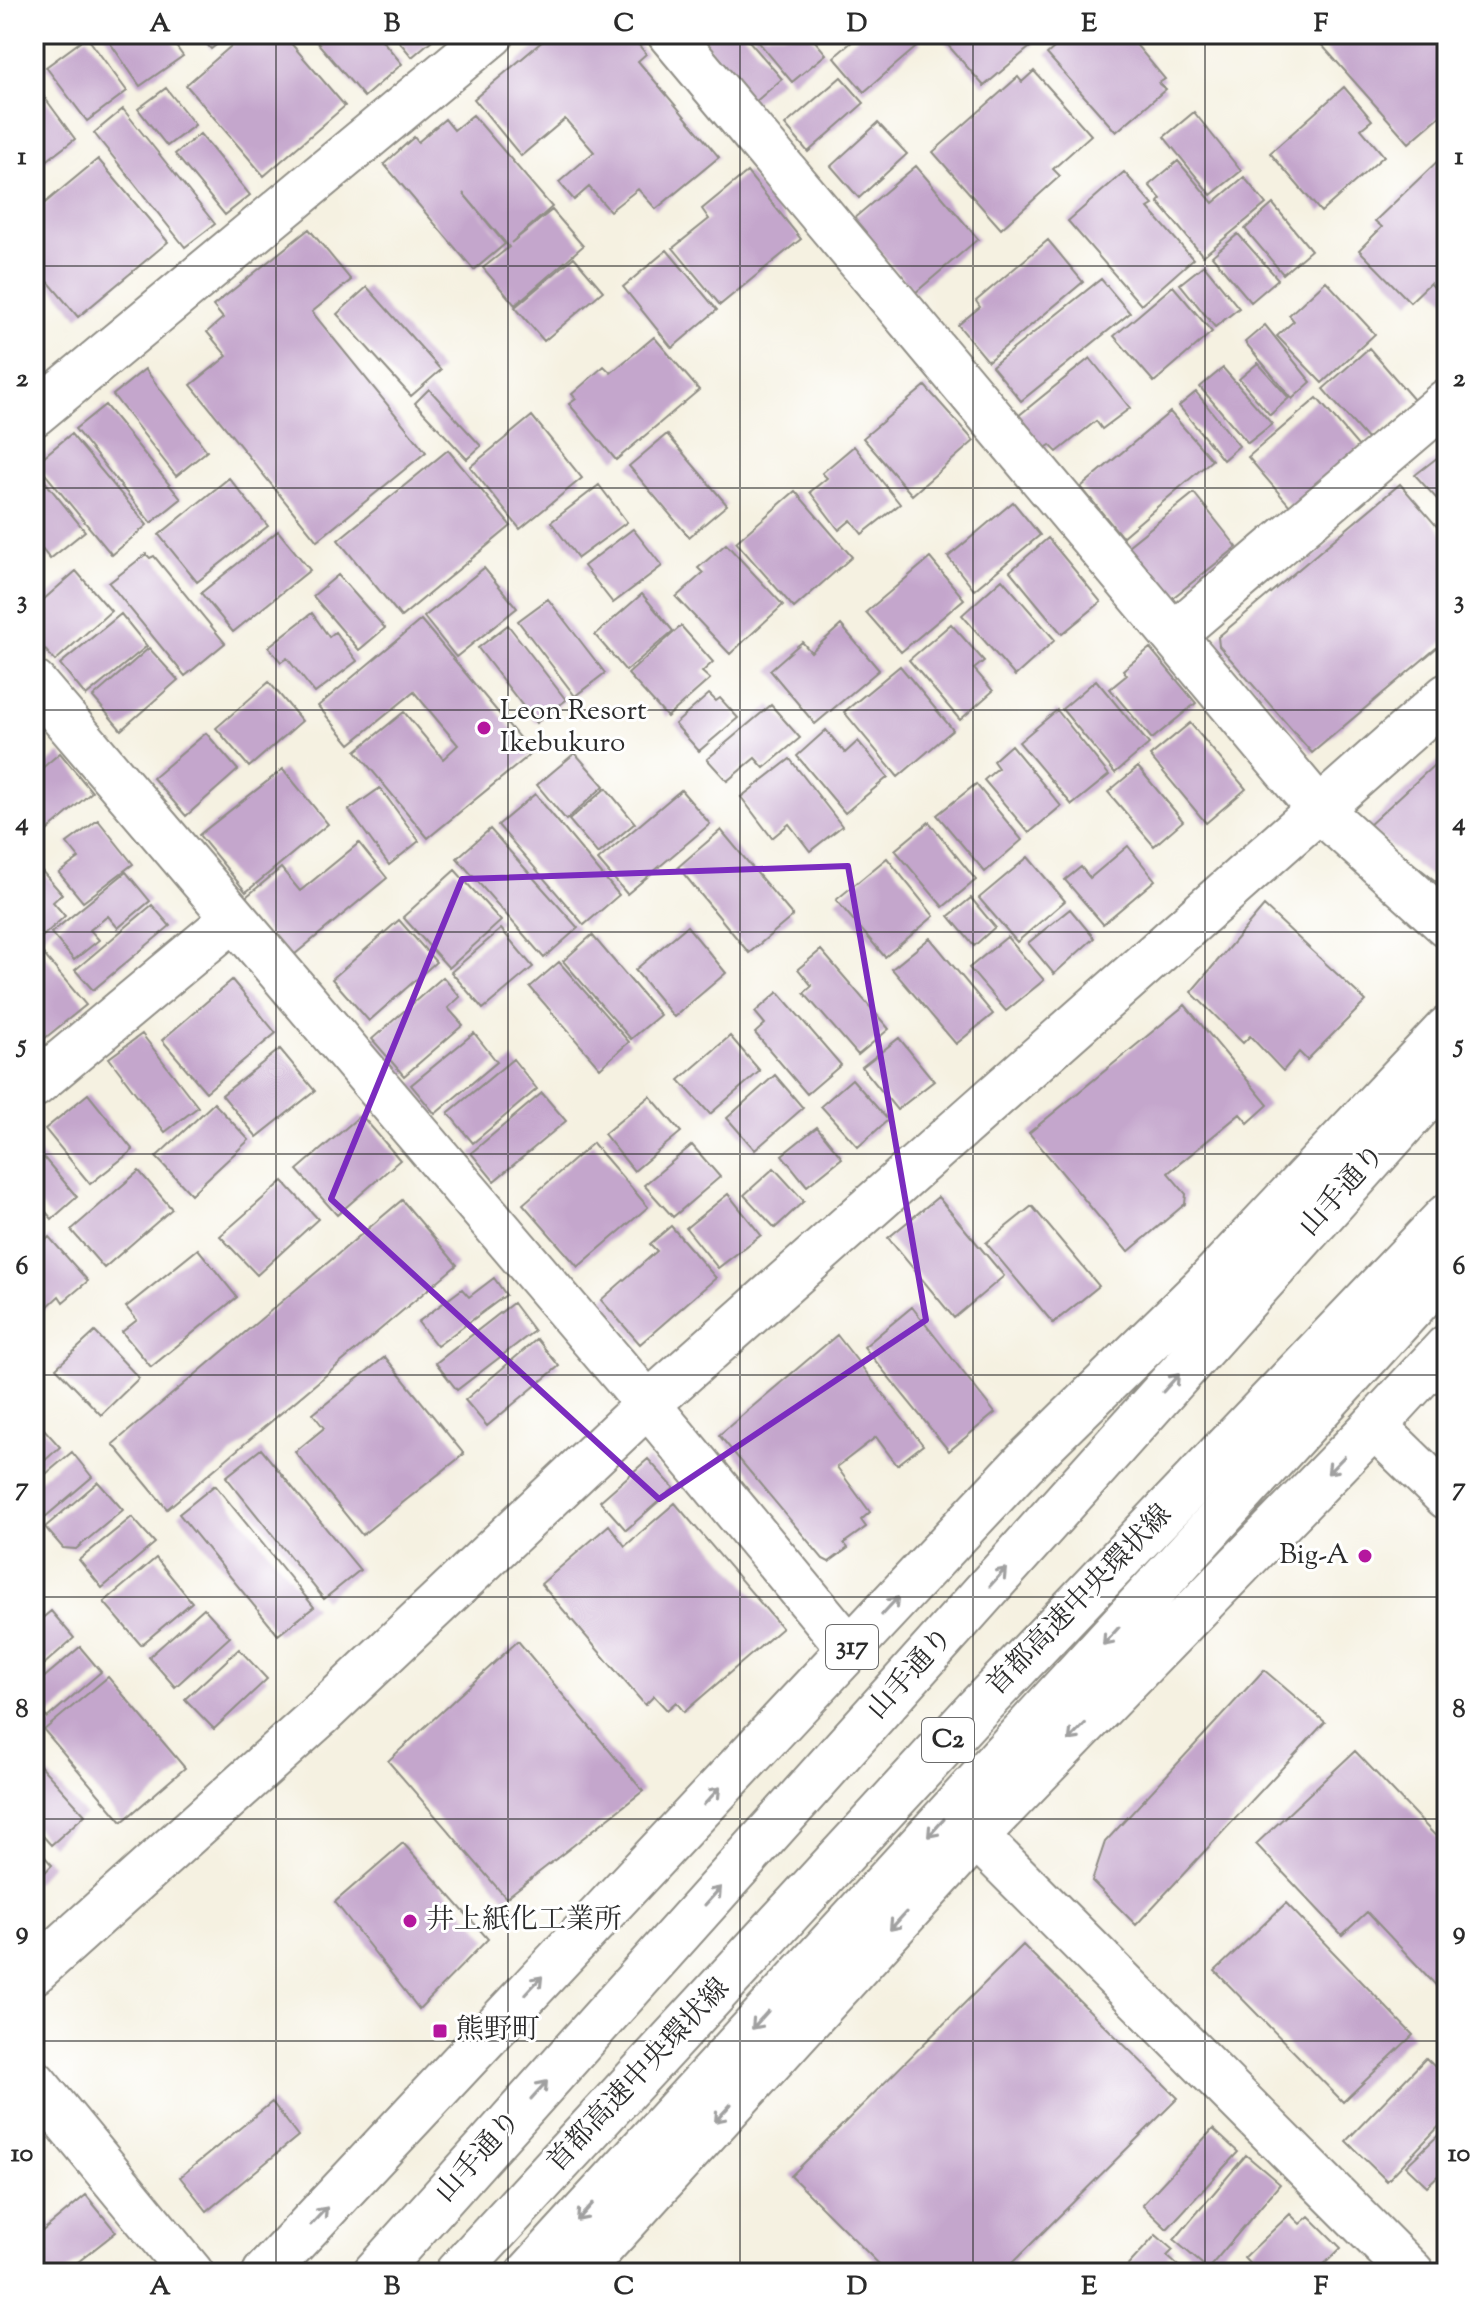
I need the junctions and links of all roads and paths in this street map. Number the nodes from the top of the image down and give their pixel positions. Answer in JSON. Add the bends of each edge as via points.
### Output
{"nodes":[{"id":1,"x":492,"y":34,"type":"edge"},
{"id":2,"x":670,"y":34,"type":"edge"},
{"id":3,"x":1447,"y":401,"type":"edge"},
{"id":4,"x":34,"y":414,"type":"edge"},
{"id":5,"x":1174,"y":634,"type":"junction"},
{"id":6,"x":34,"y":683,"type":"edge"},
{"id":7,"x":1447,"y":696,"type":"edge"},
{"id":8,"x":1319,"y":809,"type":"junction"},
{"id":9,"x":233,"y":919,"type":"junction"},
{"id":10,"x":1447,"y":925,"type":"edge"},
{"id":11,"x":1447,"y":1029,"type":"edge"},
{"id":12,"x":1447,"y":1075,"type":"edge"},
{"id":13,"x":34,"y":1085,"type":"edge"},
{"id":14,"x":1447,"y":1216,"type":"edge"},
{"id":15,"x":1447,"y":1236,"type":"edge"},
{"id":16,"x":1447,"y":1269,"type":"edge"},
{"id":17,"x":1447,"y":1347,"type":"edge"},
{"id":18,"x":647,"y":1405,"type":"junction"},
{"id":19,"x":1374,"y":1426,"type":"junction"},
{"id":20,"x":1447,"y":1497,"type":"edge"},
{"id":21,"x":850,"y":1649,"type":"junction"},
{"id":22,"x":976,"y":1836,"type":"junction"},
{"id":23,"x":34,"y":1972,"type":"edge"},
{"id":24,"x":34,"y":2082,"type":"edge"},
{"id":25,"x":191,"y":2273,"type":"edge"},
{"id":26,"x":265,"y":2273,"type":"edge"},
{"id":27,"x":375,"y":2273,"type":"edge"},
{"id":28,"x":457,"y":2273,"type":"edge"},
{"id":29,"x":487,"y":2273,"type":"edge"},
{"id":30,"x":529,"y":2273,"type":"edge"},
{"id":31,"x":578,"y":2273,"type":"edge"},
{"id":32,"x":1412,"y":2273,"type":"edge"}],
"edges":[{"from":1,"to":4,"type":"main road"},
{"from":2,"to":5,"type":"main road"},
{"from":3,"to":5,"type":"main road"},
{"from":5,"to":8,"type":"main road"},
{"from":6,"to":9,"type":"main road"},
{"from":7,"to":8,"type":"main road"},
{"from":8,"to":10,"type":"main road"},
{"from":8,"to":18,"type":"main road"},
{"from":9,"to":13,"type":"main road"},
{"from":9,"to":18,"type":"main road"},
{"from":21,"to":11,"type":"main road","number":"317","one_way":true},
{"from":27,"to":12,"type":"main road","name":"山手通り","number":"317","one_way":true},
{"from":14,"to":28,"type":"main road","name":"首都高速中央環状線","number":"C2","via":[[977,1709]]},
{"from":15,"to":29,"type":"main road","name":"首都高速中央環状線","number":"C2"},
{"from":16,"to":30,"type":"main road","one_way":true},
{"from":17,"to":19,"type":"main road"},
{"from":18,"to":21,"type":"main road"},
{"from":18,"to":23,"type":"main road","via":[[319,1716]]},
{"from":19,"to":20,"type":"main road"},
{"from":19,"to":22,"type":"main road","one_way":true},
{"from":26,"to":21,"type":"main road","number":"317","one_way":true},
{"from":22,"to":31,"type":"main road","one_way":true},
{"from":22,"to":32,"type":"main road"},
{"from":24,"to":25,"type":"main road"}]}
